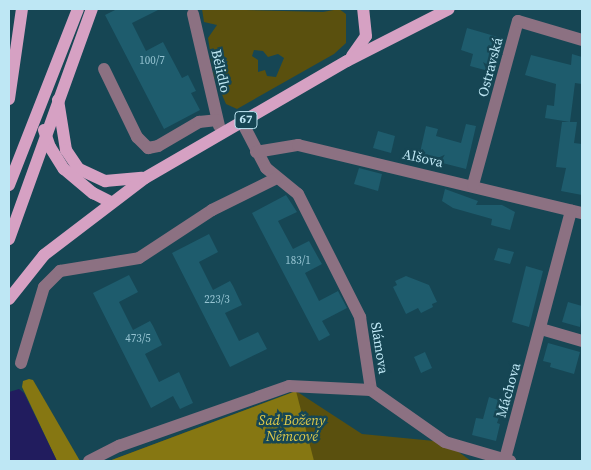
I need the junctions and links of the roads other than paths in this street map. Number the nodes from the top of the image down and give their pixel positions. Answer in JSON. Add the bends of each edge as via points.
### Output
{"nodes":[{"id":1,"x":22,"y":9,"type":"edge"},
{"id":2,"x":78,"y":9,"type":"edge"},
{"id":3,"x":92,"y":9,"type":"edge"},
{"id":4,"x":363,"y":9,"type":"edge"},
{"id":5,"x":449,"y":9,"type":"edge"},
{"id":6,"x":193,"y":14,"type":"dead end"},
{"id":7,"x":582,"y":40,"type":"edge"},
{"id":8,"x":347,"y":61,"type":"junction"},
{"id":9,"x":104,"y":69,"type":"dead end"},
{"id":10,"x":58,"y":96,"type":"junction"},
{"id":11,"x":43,"y":98,"type":"junction"},
{"id":12,"x":9,"y":99,"type":"edge"},
{"id":13,"x":217,"y":120,"type":"junction"},
{"id":14,"x":242,"y":122,"type":"junction"},
{"id":15,"x":222,"y":133,"type":"junction"},
{"id":16,"x":44,"y":134,"type":"junction"},
{"id":17,"x":256,"y":152,"type":"junction"},
{"id":18,"x":145,"y":178,"type":"junction"},
{"id":19,"x":277,"y":178,"type":"junction"},
{"id":20,"x":9,"y":185,"type":"edge"},
{"id":21,"x":473,"y":185,"type":"junction"},
{"id":22,"x":111,"y":202,"type":"junction"},
{"id":23,"x":576,"y":212,"type":"edge"},
{"id":24,"x":9,"y":239,"type":"edge"},
{"id":25,"x":9,"y":299,"type":"edge"},
{"id":26,"x":541,"y":329,"type":"junction"},
{"id":27,"x":582,"y":341,"type":"edge"},
{"id":28,"x":21,"y":363,"type":"dead end"},
{"id":29,"x":371,"y":390,"type":"junction"},
{"id":30,"x":507,"y":460,"type":"edge"},
{"id":31,"x":89,"y":461,"type":"edge"}],
"edges":[{"from":1,"to":12,"type":"main road"},
{"from":2,"to":11,"type":"main road"},
{"from":3,"to":10,"type":"main road","number":"67"},
{"from":4,"to":8,"type":"main road","via":[[366,36]]},
{"from":5,"to":8,"type":"main road"},
{"from":6,"to":13,"type":"street","name":"Bělidlo"},
{"from":7,"to":21,"type":"street","name":"Ostravská","via":[[518,21]]},
{"from":8,"to":14,"type":"main road","number":"67"},
{"from":9,"to":13,"type":"street","via":[[137,137],[148,148],[158,146],[199,122]]},
{"from":10,"to":16,"type":"main road","number":"67"},
{"from":10,"to":18,"type":"main road","number":"67","via":[[66,150],[79,169],[105,181]]},
{"from":11,"to":16,"type":"main road"},
{"from":11,"to":20,"type":"main road"},
{"from":13,"to":15,"type":"street","name":"Bělidlo"},
{"from":14,"to":15,"type":"main road","number":"67"},
{"from":14,"to":17,"type":"street","name":"Slámova"},
{"from":15,"to":18,"type":"main road","number":"67"},
{"from":16,"to":22,"type":"main road","via":[[56,158],[75,180]]},
{"from":16,"to":24,"type":"main road","number":"67"},
{"from":17,"to":19,"type":"street","name":"Slámova"},
{"from":17,"to":21,"type":"street","name":"Alšova","via":[[298,146]]},
{"from":18,"to":22,"type":"main road"},
{"from":19,"to":28,"type":"street","via":[[212,210],[139,258],[60,271],[44,288],[35,309]]},
{"from":19,"to":29,"type":"street","name":"Slámova","via":[[298,194],[360,317]]},
{"from":21,"to":23,"type":"street","name":"Alšova"},
{"from":22,"to":25,"type":"main road","via":[[44,255]]},
{"from":23,"to":26,"type":"street","name":"Máchova"},
{"from":26,"to":27,"type":"street"},
{"from":26,"to":30,"type":"street","name":"Máchova"},
{"from":29,"to":30,"type":"street","name":"Slámova","via":[[444,442]]},
{"from":29,"to":31,"type":"street","via":[[289,386],[119,446]]}]}
